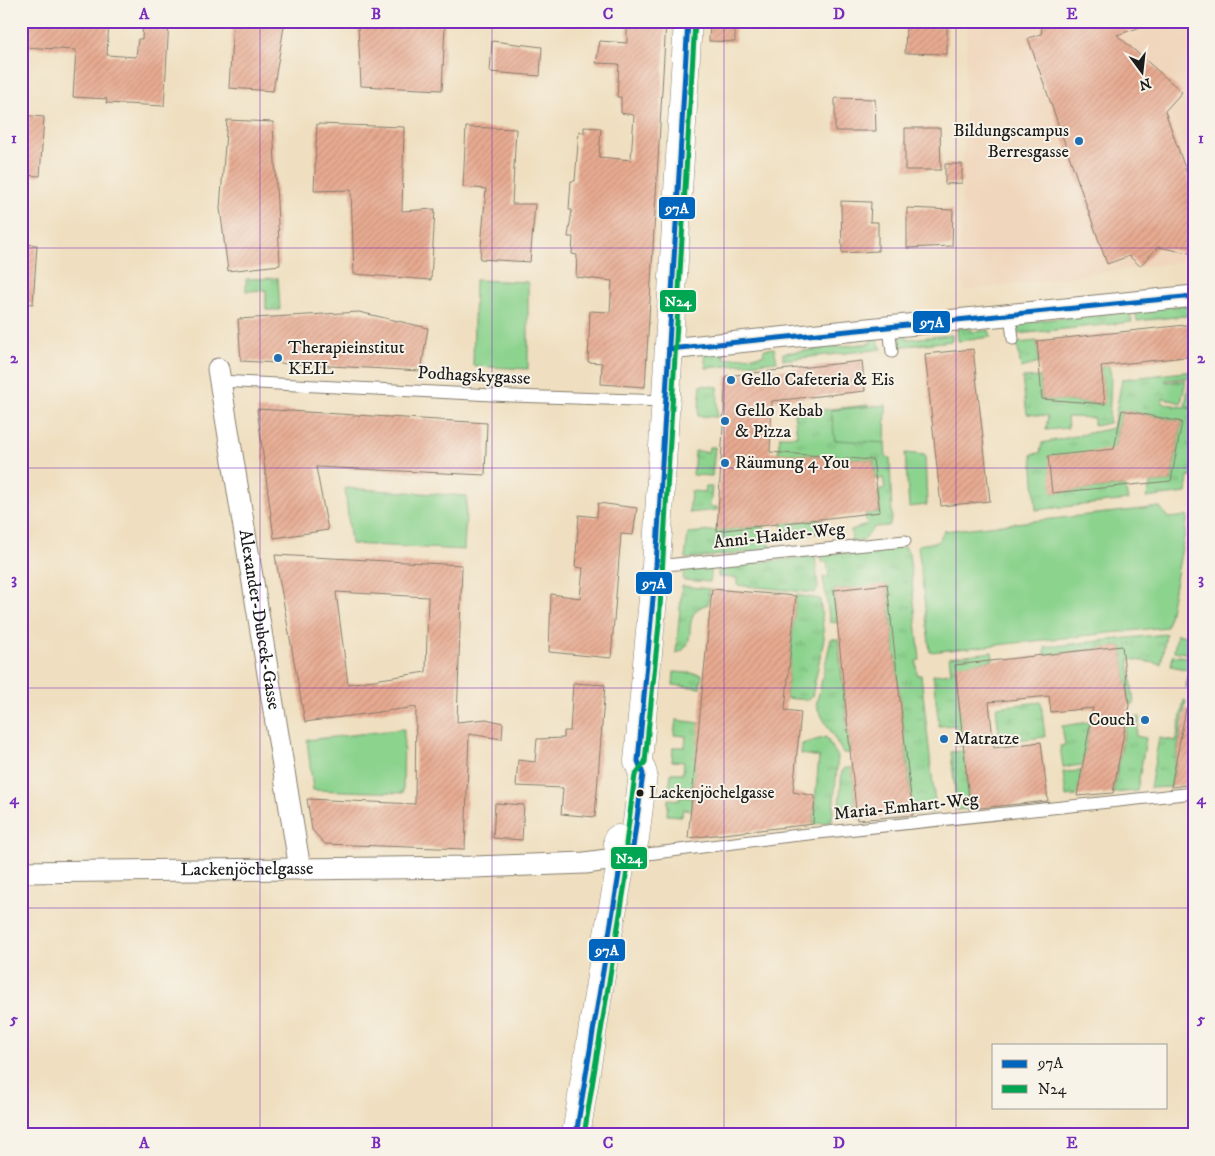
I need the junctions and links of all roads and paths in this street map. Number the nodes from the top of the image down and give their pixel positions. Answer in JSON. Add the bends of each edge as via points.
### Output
{"nodes":[{"id":1,"x":688,"y":21,"type":"edge"},
{"id":2,"x":1194,"y":296,"type":"edge"},
{"id":3,"x":1010,"y":314,"type":"junction"},
{"id":4,"x":889,"y":327,"type":"junction"},
{"id":5,"x":1013,"y":339,"type":"dead end"},
{"id":6,"x":669,"y":349,"type":"junction"},
{"id":7,"x":892,"y":352,"type":"dead end"},
{"id":8,"x":219,"y":375,"type":"joint"},
{"id":9,"x":666,"y":401,"type":"junction"},
{"id":10,"x":905,"y":540,"type":"dead end"},
{"id":11,"x":656,"y":566,"type":"junction"},
{"id":12,"x":1194,"y":793,"type":"edge"},
{"id":13,"x":622,"y":857,"type":"junction"},
{"id":14,"x":300,"y":869,"type":"junction"},
{"id":15,"x":21,"y":872,"type":"edge"},
{"id":16,"x":576,"y":1135,"type":"edge"}],
"edges":[{"from":1,"to":6,"type":"street"},
{"from":2,"to":3,"type":"street"},
{"from":3,"to":4,"type":"street"},
{"from":3,"to":5,"type":"lane"},
{"from":4,"to":6,"type":"street"},
{"from":4,"to":7,"type":"lane"},
{"from":6,"to":9,"type":"street"},
{"from":8,"to":9,"type":"lane","name":"Podhagskygasse","via":[[531,396]]},
{"from":8,"to":14,"type":"street","name":"Alexander-Dubcek-Gasse"},
{"from":9,"to":11,"type":"street"},
{"from":10,"to":11,"type":"lane","name":"Anni-Haider-Weg"},
{"from":11,"to":13,"type":"street","via":[[638,761],[628,771],[618,845]]},
{"from":12,"to":13,"type":"lane","name":"Maria-Emhart-Weg"},
{"from":13,"to":14,"type":"street","name":"Lackenjöchelgasse","via":[[585,863]]},
{"from":13,"to":16,"type":"street"},
{"from":14,"to":15,"type":"street","name":"Lackenjöchelgasse"}]}
